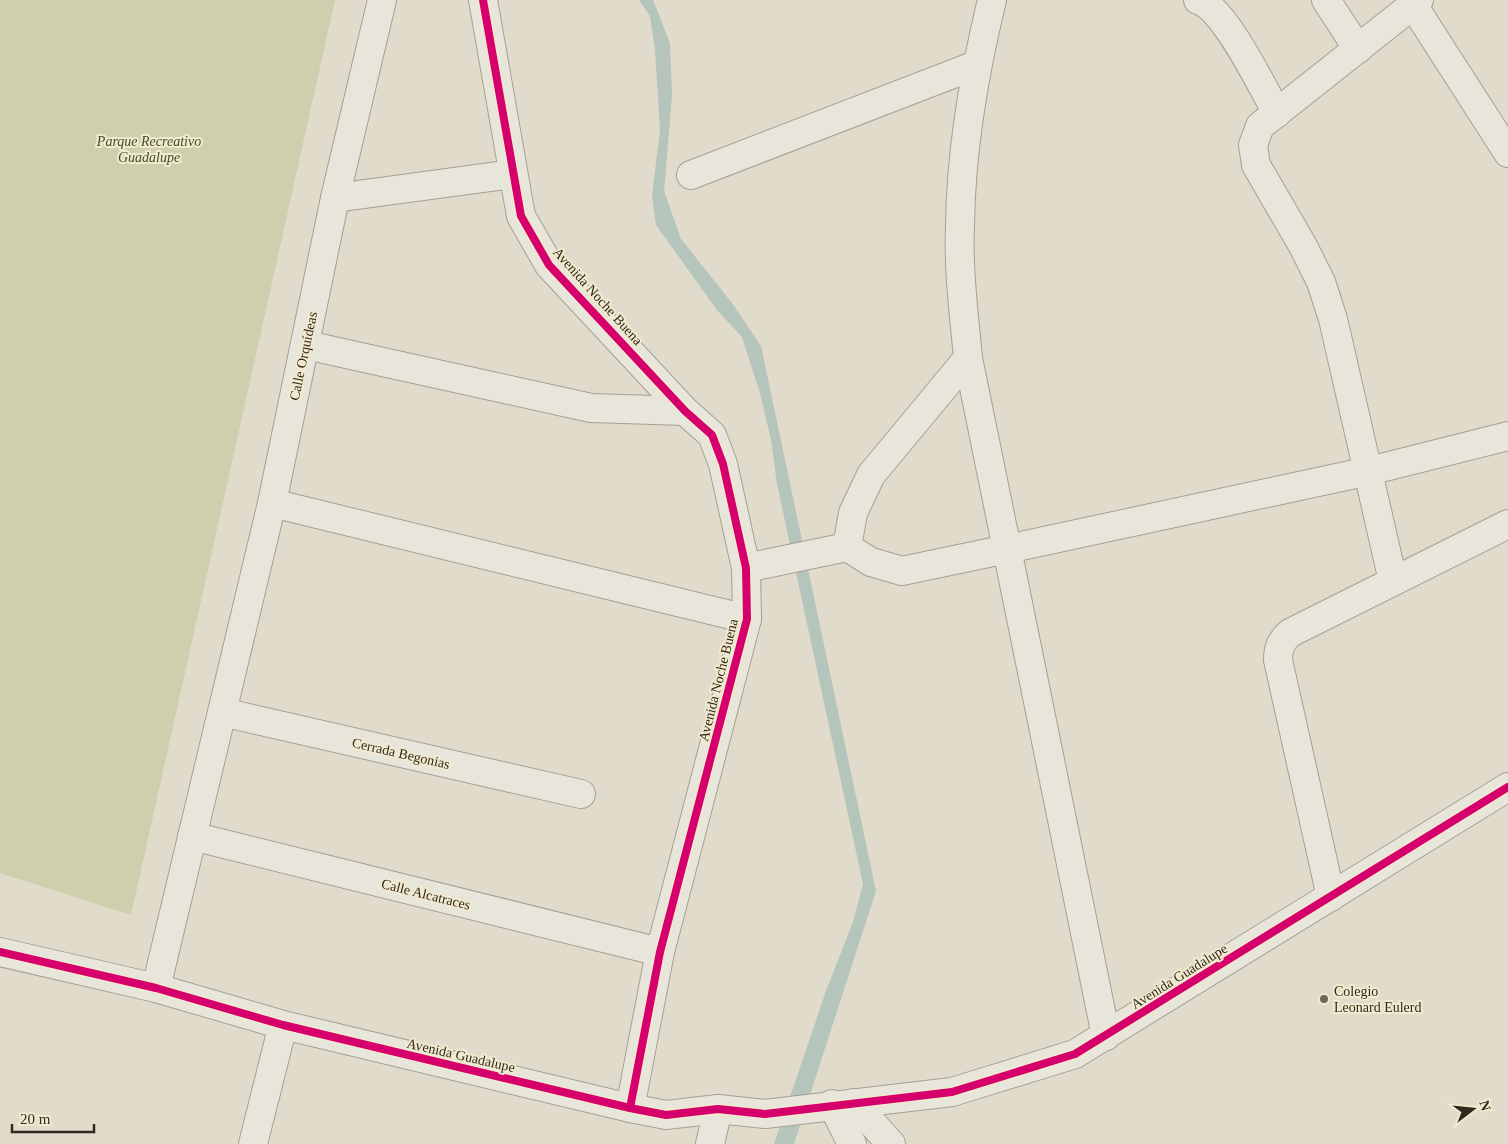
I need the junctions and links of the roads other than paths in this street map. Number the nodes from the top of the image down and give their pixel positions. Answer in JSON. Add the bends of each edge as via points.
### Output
{"nodes":[{"id":1,"x":382,"y":0,"type":"edge"},
{"id":2,"x":483,"y":0,"type":"edge"},
{"id":3,"x":992,"y":0,"type":"edge"},
{"id":4,"x":1198,"y":0,"type":"edge"},
{"id":5,"x":1326,"y":0,"type":"edge"},
{"id":6,"x":1416,"y":2,"type":"edge"},
{"id":7,"x":1358,"y":48,"type":"junction"},
{"id":8,"x":976,"y":65,"type":"junction"},
{"id":9,"x":1277,"y":113,"type":"junction"},
{"id":10,"x":1508,"y":153,"type":"edge"},
{"id":11,"x":512,"y":174,"type":"junction"},
{"id":12,"x":691,"y":175,"type":"dead end"},
{"id":13,"x":335,"y":198,"type":"junction"},
{"id":14,"x":306,"y":345,"type":"junction"},
{"id":15,"x":968,"y":358,"type":"junction"},
{"id":16,"x":685,"y":411,"type":"junction"},
{"id":17,"x":1508,"y":436,"type":"edge"},
{"id":18,"x":1369,"y":472,"type":"junction"},
{"id":19,"x":272,"y":503,"type":"junction"},
{"id":20,"x":1508,"y":524,"type":"edge"},
{"id":21,"x":1007,"y":549,"type":"junction"},
{"id":22,"x":834,"y":550,"type":"junction"},
{"id":23,"x":746,"y":568,"type":"junction"},
{"id":24,"x":1393,"y":581,"type":"junction"},
{"id":25,"x":747,"y":619,"type":"junction"},
{"id":26,"x":222,"y":712,"type":"junction"},
{"id":27,"x":1508,"y":787,"type":"edge"},
{"id":28,"x":581,"y":794,"type":"dead end"},
{"id":29,"x":192,"y":836,"type":"junction"},
{"id":30,"x":1331,"y":897,"type":"junction"},
{"id":31,"x":0,"y":952,"type":"edge"},
{"id":32,"x":660,"y":952,"type":"junction"},
{"id":33,"x":156,"y":988,"type":"junction"},
{"id":34,"x":284,"y":1025,"type":"junction"},
{"id":35,"x":1106,"y":1036,"type":"junction"},
{"id":36,"x":843,"y":1104,"type":"junction"},
{"id":37,"x":630,"y":1108,"type":"junction"},
{"id":38,"x":718,"y":1109,"type":"junction"},
{"id":39,"x":253,"y":1144,"type":"edge"},
{"id":40,"x":710,"y":1144,"type":"edge"},
{"id":41,"x":852,"y":1144,"type":"edge"},
{"id":42,"x":891,"y":1144,"type":"edge"}],
"edges":[{"from":1,"to":13,"type":"street","name":"Calle Orquídeas"},
{"from":2,"to":11,"type":"street","name":"Avenida Noche Buena"},
{"from":3,"to":8,"type":"street"},
{"from":4,"to":9,"type":"street","via":[[1206,2],[1228,27]]},
{"from":5,"to":7,"type":"street"},
{"from":6,"to":7,"type":"street"},
{"from":6,"to":10,"type":"street"},
{"from":7,"to":9,"type":"street"},
{"from":8,"to":12,"type":"street"},
{"from":8,"to":15,"type":"street","via":[[967,124],[960,226]]},
{"from":9,"to":18,"type":"street","via":[[1260,126],[1253,145],[1256,165],[1304,246],[1320,282]]},
{"from":11,"to":13,"type":"street"},
{"from":11,"to":16,"type":"street","name":"Avenida Noche Buena","via":[[521,216],[549,265]]},
{"from":13,"to":14,"type":"street","name":"Calle Orquídeas"},
{"from":14,"to":16,"type":"street","via":[[591,408]]},
{"from":14,"to":19,"type":"street","name":"Calle Orquídeas"},
{"from":15,"to":21,"type":"street"},
{"from":15,"to":22,"type":"street","via":[[871,475]]},
{"from":16,"to":23,"type":"street","name":"Avenida Noche Buena","via":[[712,435],[723,464]]},
{"from":17,"to":18,"type":"street"},
{"from":18,"to":21,"type":"street"},
{"from":18,"to":24,"type":"street"},
{"from":19,"to":25,"type":"street"},
{"from":19,"to":26,"type":"street","name":"Calle Orquídeas"},
{"from":20,"to":24,"type":"street"},
{"from":21,"to":22,"type":"street","via":[[902,571]]},
{"from":21,"to":35,"type":"street"},
{"from":22,"to":23,"type":"street"},
{"from":23,"to":25,"type":"street","name":"Avenida Noche Buena"},
{"from":24,"to":30,"type":"street","via":[[1290,633],[1278,650]]},
{"from":25,"to":32,"type":"street","name":"Avenida Noche Buena"},
{"from":26,"to":28,"type":"street","name":"Cerrada Begonias"},
{"from":26,"to":29,"type":"street","name":"Calle Orquídeas"},
{"from":27,"to":30,"type":"street","name":"Avenida Guadalupe"},
{"from":29,"to":32,"type":"street","name":"Calle Alcatraces"},
{"from":29,"to":33,"type":"street","name":"Calle Orquídeas"},
{"from":30,"to":35,"type":"street","name":"Avenida Guadalupe"},
{"from":31,"to":33,"type":"street","name":"Avenida Guadalupe"},
{"from":32,"to":37,"type":"street","name":"Avenida Noche Buena"},
{"from":33,"to":34,"type":"street","name":"Avenida Guadalupe"},
{"from":34,"to":37,"type":"street","name":"Avenida Guadalupe"},
{"from":34,"to":39,"type":"street"},
{"from":35,"to":36,"type":"street","name":"Avenida Guadalupe","via":[[1075,1054],[952,1092]]},
{"from":36,"to":38,"type":"street","name":"Avenida Guadalupe","via":[[765,1114]]},
{"from":36,"to":41,"type":"street"},
{"from":36,"to":42,"type":"street"},
{"from":37,"to":38,"type":"street","name":"Avenida Guadalupe","via":[[666,1115]]},
{"from":38,"to":40,"type":"street"}]}
